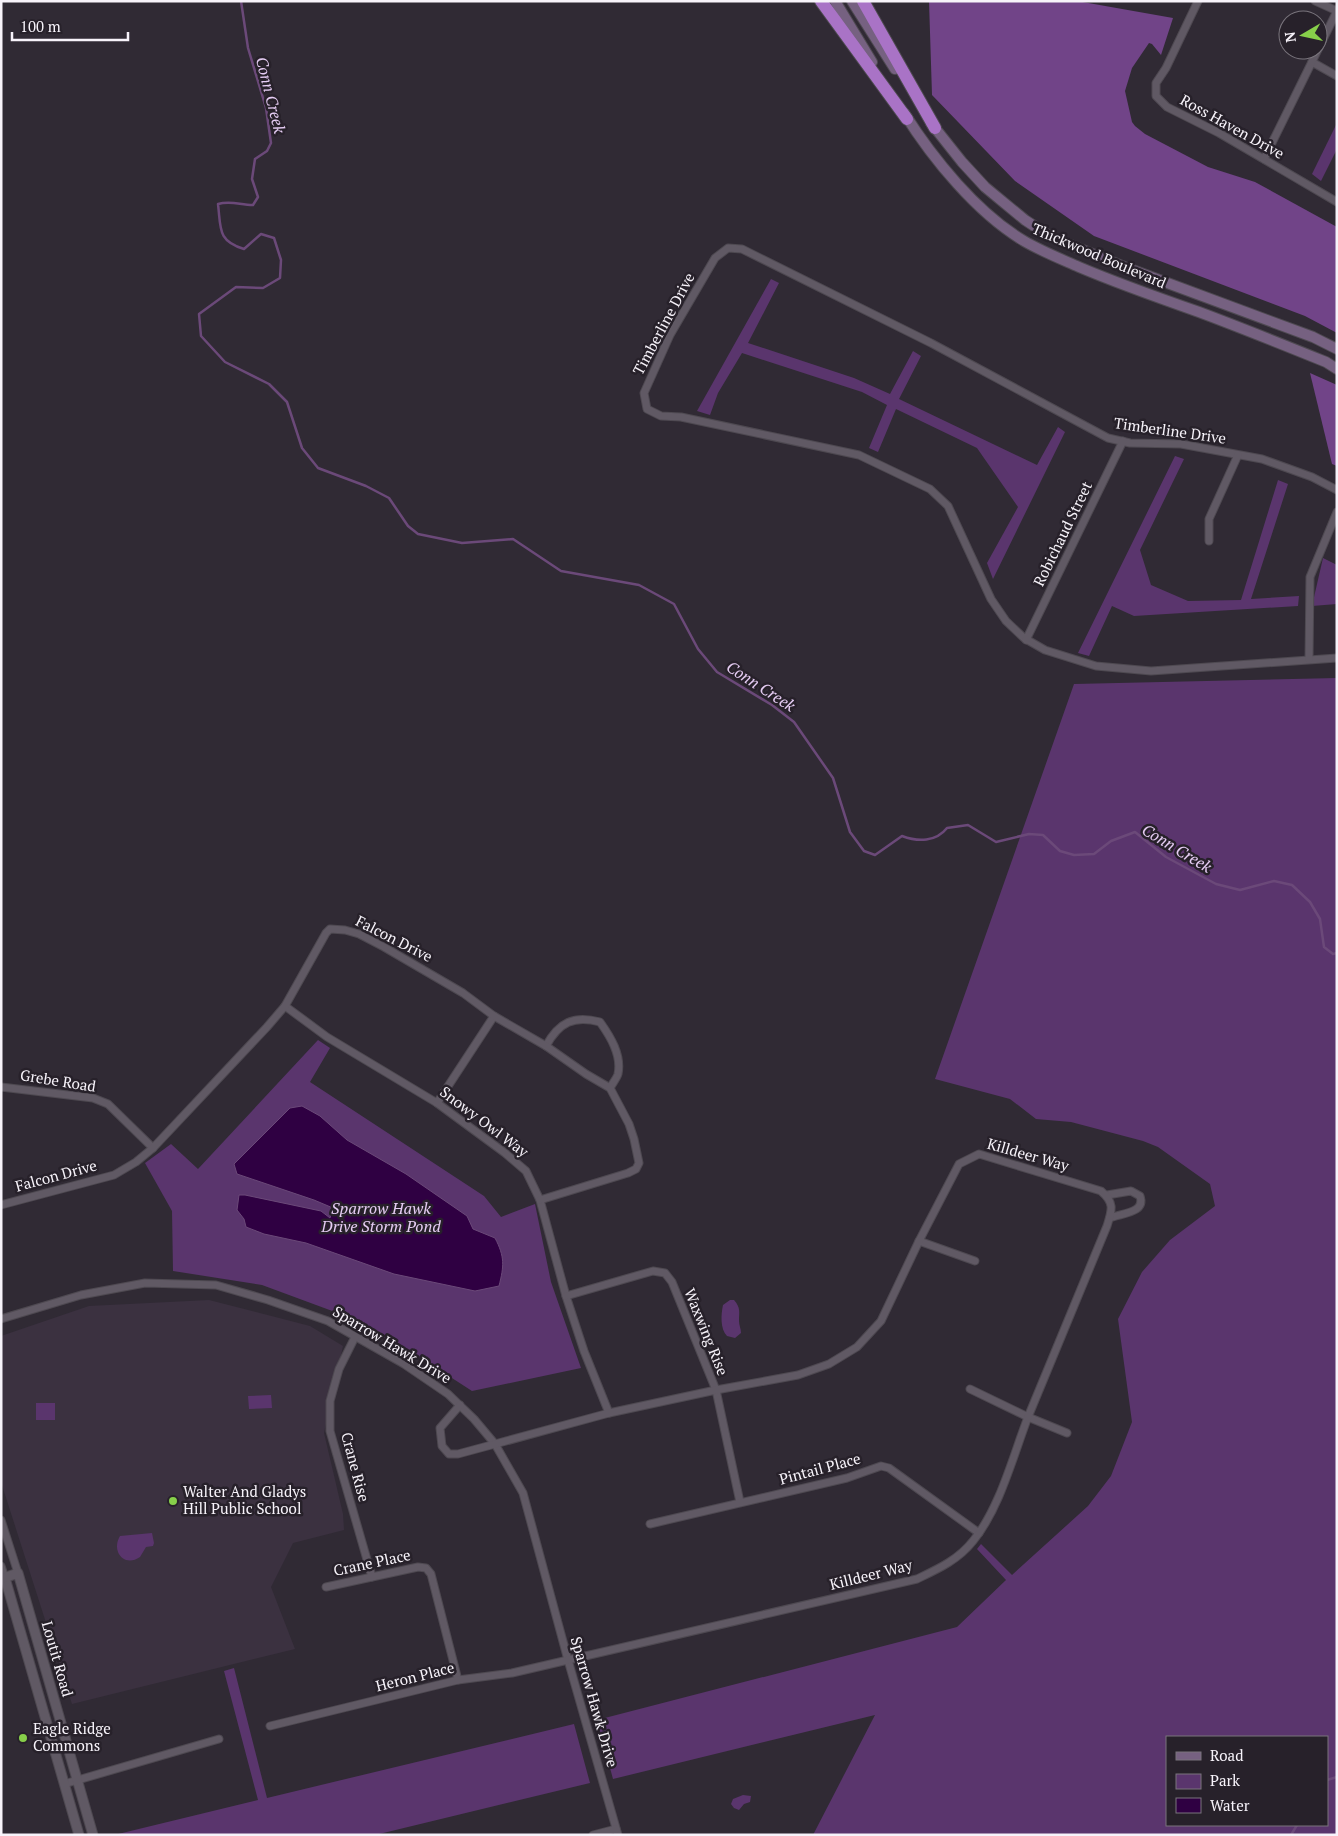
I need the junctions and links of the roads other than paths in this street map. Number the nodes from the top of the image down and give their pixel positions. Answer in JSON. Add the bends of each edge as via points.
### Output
{"nodes":[{"id":1,"x":821,"y":1,"type":"edge"},
{"id":2,"x":834,"y":1,"type":"edge"},
{"id":3,"x":852,"y":1,"type":"edge"},
{"id":4,"x":863,"y":1,"type":"edge"},
{"id":5,"x":1198,"y":1,"type":"edge"},
{"id":6,"x":1315,"y":1,"type":"edge"},
{"id":7,"x":1337,"y":11,"type":"edge"},
{"id":8,"x":1312,"y":62,"type":"junction"},
{"id":9,"x":1337,"y":76,"type":"edge"},
{"id":10,"x":908,"y":118,"type":"junction"},
{"id":11,"x":935,"y":128,"type":"junction"},
{"id":12,"x":1264,"y":159,"type":"junction"},
{"id":13,"x":1337,"y":202,"type":"edge"},
{"id":14,"x":1337,"y":349,"type":"edge"},
{"id":15,"x":1337,"y":369,"type":"edge"},
{"id":16,"x":1123,"y":441,"type":"junction"},
{"id":17,"x":1238,"y":455,"type":"junction"},
{"id":18,"x":1337,"y":490,"type":"edge"},
{"id":19,"x":1337,"y":512,"type":"edge"},
{"id":20,"x":1209,"y":541,"type":"dead end"},
{"id":21,"x":1026,"y":640,"type":"junction"},
{"id":22,"x":1337,"y":658,"type":"edge"},
{"id":23,"x":1309,"y":659,"type":"junction"},
{"id":24,"x":284,"y":1006,"type":"junction"},
{"id":25,"x":494,"y":1016,"type":"junction"},
{"id":26,"x":546,"y":1046,"type":"junction"},
{"id":27,"x":1,"y":1087,"type":"edge"},
{"id":28,"x":610,"y":1088,"type":"junction"},
{"id":29,"x":437,"y":1103,"type":"junction"},
{"id":30,"x":153,"y":1148,"type":"junction"},
{"id":31,"x":1107,"y":1195,"type":"junction"},
{"id":32,"x":540,"y":1200,"type":"junction"},
{"id":33,"x":1,"y":1205,"type":"edge"},
{"id":34,"x":1110,"y":1218,"type":"junction"},
{"id":35,"x":919,"y":1241,"type":"junction"},
{"id":36,"x":975,"y":1261,"type":"dead end"},
{"id":37,"x":566,"y":1296,"type":"junction"},
{"id":38,"x":1,"y":1319,"type":"edge"},
{"id":39,"x":356,"y":1337,"type":"junction"},
{"id":40,"x":716,"y":1390,"type":"junction"},
{"id":41,"x":970,"y":1390,"type":"dead end"},
{"id":42,"x":460,"y":1405,"type":"junction"},
{"id":43,"x":609,"y":1414,"type":"junction"},
{"id":44,"x":1028,"y":1417,"type":"junction"},
{"id":45,"x":1067,"y":1433,"type":"dead end"},
{"id":46,"x":495,"y":1444,"type":"junction"},
{"id":47,"x":740,"y":1502,"type":"junction"},
{"id":48,"x":1,"y":1520,"type":"edge"},
{"id":49,"x":650,"y":1524,"type":"dead end"},
{"id":50,"x":979,"y":1533,"type":"junction"},
{"id":51,"x":1,"y":1566,"type":"edge"},
{"id":52,"x":18,"y":1573,"type":"junction"},
{"id":53,"x":372,"y":1577,"type":"junction"},
{"id":54,"x":3,"y":1578,"type":"edge"},
{"id":55,"x":326,"y":1587,"type":"dead end"},
{"id":56,"x":22,"y":1589,"type":"junction"},
{"id":57,"x":5,"y":1593,"type":"edge"},
{"id":58,"x":568,"y":1660,"type":"junction"},
{"id":59,"x":458,"y":1680,"type":"junction"},
{"id":60,"x":270,"y":1726,"type":"dead end"},
{"id":61,"x":219,"y":1739,"type":"dead end"},
{"id":62,"x":77,"y":1779,"type":"junction"},
{"id":63,"x":64,"y":1784,"type":"junction"},
{"id":64,"x":617,"y":1832,"type":"edge"},
{"id":65,"x":80,"y":1835,"type":"edge"},
{"id":66,"x":93,"y":1835,"type":"edge"},
{"id":67,"x":593,"y":1835,"type":"edge"}],
"edges":[{"from":1,"to":10,"type":"highway"},
{"from":2,"to":10,"type":"main road","name":"Thickwood Boulevard"},
{"from":3,"to":11,"type":"main road","name":"Thickwood Boulevard"},
{"from":4,"to":11,"type":"highway"},
{"from":5,"to":12,"type":"street","name":"Ross Haven Drive","via":[[1156,82],[1156,96],[1167,107]]},
{"from":6,"to":7,"type":"street"},
{"from":7,"to":8,"type":"street"},
{"from":8,"to":9,"type":"street"},
{"from":8,"to":12,"type":"street"},
{"from":10,"to":15,"type":"main road","name":"Thickwood Boulevard","via":[[934,158],[959,186],[988,214],[1024,241],[1126,287],[1245,330]]},
{"from":11,"to":14,"type":"main road","name":"Thickwood Boulevard","via":[[985,187],[1025,220],[1051,236]]},
{"from":12,"to":13,"type":"street","name":"Ross Haven Drive"},
{"from":16,"to":17,"type":"street","name":"Timberline Drive","via":[[1181,444]]},
{"from":16,"to":21,"type":"street","name":"Robichaud Street"},
{"from":16,"to":21,"type":"street","name":"Timberline Drive","via":[[1108,438],[931,342],[742,249],[728,248],[715,258],[670,335],[644,393],[647,409],[661,416],[681,417],[859,454],[930,489],[948,506],[991,599],[1006,621]]},
{"from":17,"to":18,"type":"street","name":"Timberline Drive","via":[[1262,459]]},
{"from":17,"to":20,"type":"street","via":[[1209,519]]},
{"from":19,"to":23,"type":"street","via":[[1310,577]]},
{"from":21,"to":23,"type":"street","name":"Timberline Drive","via":[[1045,650],[1096,666],[1151,671]]},
{"from":22,"to":23,"type":"street","name":"Timberline Drive"},
{"from":24,"to":25,"type":"street","name":"Falcon Drive","via":[[326,933],[336,928],[359,934],[384,947],[463,993]]},
{"from":24,"to":29,"type":"street","name":"Snowy Owl Way","via":[[327,1037]]},
{"from":24,"to":30,"type":"street","name":"Falcon Drive"},
{"from":25,"to":26,"type":"street","name":"Falcon Drive"},
{"from":25,"to":29,"type":"street"},
{"from":26,"to":28,"type":"street","name":"Falcon Drive"},
{"from":26,"to":28,"type":"street","via":[[561,1026],[573,1020],[585,1018],[600,1022],[611,1037],[617,1055],[618,1074]]},
{"from":27,"to":30,"type":"street","name":"Grebe Road","via":[[93,1098],[108,1104]]},
{"from":28,"to":32,"type":"street","via":[[630,1124],[639,1163],[636,1169]]},
{"from":29,"to":32,"type":"street","name":"Snowy Owl Way","via":[[526,1171]]},
{"from":30,"to":33,"type":"street","name":"Falcon Drive","via":[[114,1175]]},
{"from":31,"to":34,"type":"street","name":"Killdeer Way","via":[[1112,1209]]},
{"from":31,"to":34,"type":"street","via":[[1132,1191],[1140,1196],[1142,1202],[1135,1211]]},
{"from":31,"to":35,"type":"street","name":"Killdeer Way","via":[[1101,1190],[979,1154],[959,1164]]},
{"from":32,"to":37,"type":"street","name":"Snowy Owl Way"},
{"from":34,"to":44,"type":"street","name":"Killdeer Way"},
{"from":35,"to":36,"type":"street"},
{"from":35,"to":40,"type":"street","name":"Killdeer Way","via":[[881,1321],[857,1347],[829,1364],[798,1375]]},
{"from":37,"to":40,"type":"street","name":"Waxwing Rise","via":[[653,1271],[665,1272]]},
{"from":37,"to":43,"type":"street","name":"Snowy Owl Way"},
{"from":38,"to":39,"type":"street","name":"Sparrow Hawk Drive","via":[[81,1295],[145,1283],[216,1285],[308,1313]]},
{"from":39,"to":42,"type":"street","name":"Sparrow Hawk Drive","via":[[404,1364]]},
{"from":39,"to":53,"type":"street","name":"Crane Rise","via":[[339,1369],[330,1401],[330,1431]]},
{"from":40,"to":43,"type":"street","name":"Killdeer Way"},
{"from":40,"to":47,"type":"street","name":"Waxwing Rise"},
{"from":41,"to":44,"type":"street"},
{"from":42,"to":46,"type":"street","name":"Sparrow Hawk Drive"},
{"from":42,"to":46,"type":"street","name":"Killdeer Way","via":[[440,1428],[444,1450],[452,1455]]},
{"from":43,"to":46,"type":"street","name":"Killdeer Way"},
{"from":44,"to":45,"type":"street"},
{"from":44,"to":50,"type":"street","name":"Killdeer Way","via":[[991,1514]]},
{"from":46,"to":58,"type":"street","name":"Sparrow Hawk Drive","via":[[523,1493]]},
{"from":47,"to":49,"type":"street","name":"Pintail Place"},
{"from":47,"to":50,"type":"street","name":"Pintail Place","via":[[847,1478],[881,1466],[890,1468]]},
{"from":48,"to":52,"type":"street","name":"Loutit Road"},
{"from":50,"to":58,"type":"street","name":"Killdeer Way","via":[[961,1554],[917,1580]]},
{"from":51,"to":54,"type":"street","name":"Loutit Road"},
{"from":52,"to":54,"type":"street"},
{"from":52,"to":56,"type":"street","name":"Loutit Road"},
{"from":53,"to":55,"type":"street","name":"Crane Place"},
{"from":53,"to":59,"type":"street","name":"Crane Place","via":[[426,1568],[431,1574]]},
{"from":54,"to":57,"type":"street","name":"Loutit Road"},
{"from":56,"to":57,"type":"street"},
{"from":56,"to":62,"type":"street","name":"Loutit Road"},
{"from":57,"to":63,"type":"street","name":"Loutit Road"},
{"from":58,"to":59,"type":"street","name":"Heron Place","via":[[512,1673]]},
{"from":58,"to":64,"type":"street","name":"Sparrow Hawk Drive"},
{"from":59,"to":60,"type":"street","name":"Heron Place"},
{"from":61,"to":62,"type":"street"},
{"from":62,"to":63,"type":"street"},
{"from":62,"to":66,"type":"street","name":"Loutit Road"},
{"from":63,"to":65,"type":"street","name":"Loutit Road"},
{"from":64,"to":67,"type":"street"}]}
